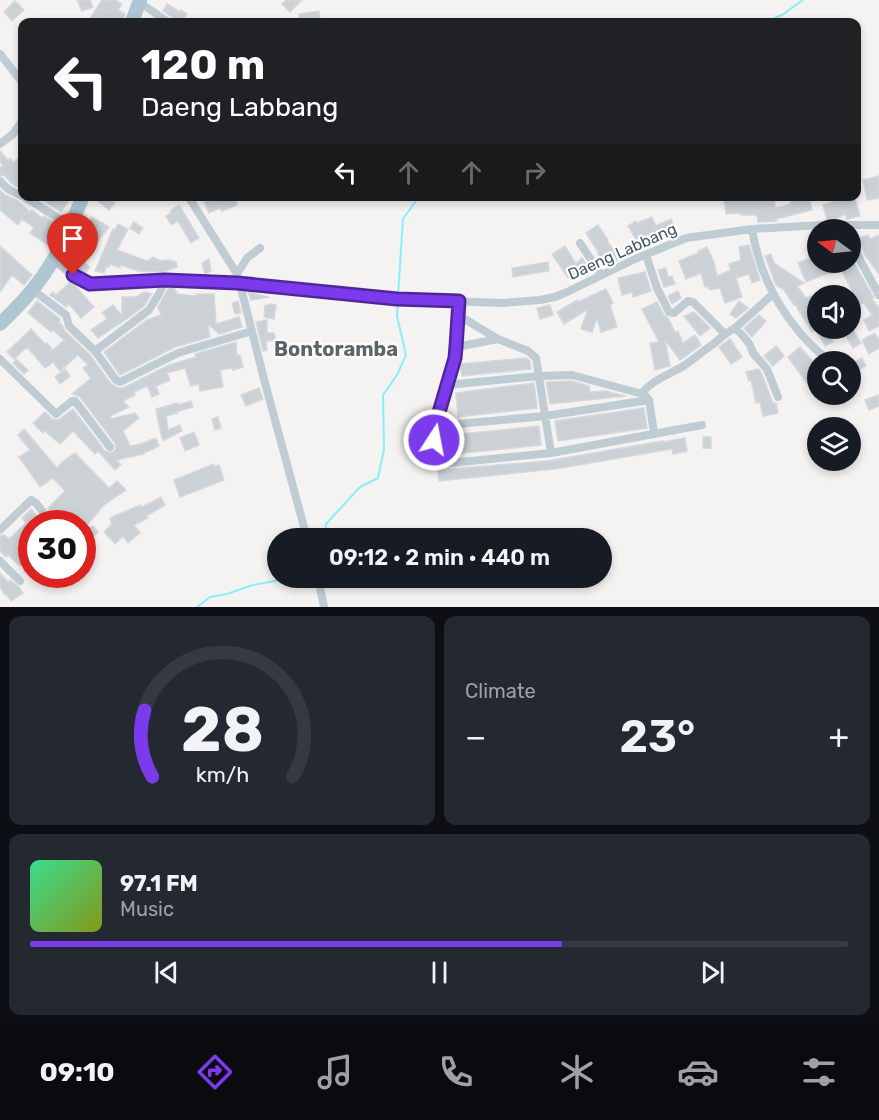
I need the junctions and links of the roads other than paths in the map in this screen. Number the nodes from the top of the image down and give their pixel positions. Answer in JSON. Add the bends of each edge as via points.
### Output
{"nodes":[{"id":1,"x":139,"y":1,"type":"edge"},
{"id":2,"x":133,"y":18,"type":"edge"},
{"id":3,"x":162,"y":18,"type":"edge"},
{"id":4,"x":0,"y":54,"type":"edge"},
{"id":5,"x":18,"y":77,"type":"edge"},
{"id":6,"x":18,"y":127,"type":"edge"},
{"id":7,"x":0,"y":144,"type":"edge"},
{"id":8,"x":0,"y":181,"type":"edge"},
{"id":9,"x":18,"y":194,"type":"edge"},
{"id":10,"x":31,"y":201,"type":"edge"},
{"id":11,"x":81,"y":201,"type":"edge"},
{"id":12,"x":191,"y":201,"type":"edge"},
{"id":13,"x":879,"y":225,"type":"edge"},
{"id":14,"x":71,"y":226,"type":"junction"},
{"id":15,"x":861,"y":227,"type":"edge"},
{"id":16,"x":807,"y":228,"type":"edge"},
{"id":17,"x":752,"y":229,"type":"junction"},
{"id":18,"x":580,"y":243,"type":"dead end"},
{"id":19,"x":261,"y":248,"type":"dead end"},
{"id":20,"x":645,"y":255,"type":"junction"},
{"id":21,"x":53,"y":260,"type":"junction"},
{"id":22,"x":861,"y":262,"type":"edge"},
{"id":23,"x":601,"y":275,"type":"junction"},
{"id":24,"x":238,"y":280,"type":"junction"},
{"id":25,"x":163,"y":286,"type":"junction"},
{"id":26,"x":33,"y":290,"type":"junction"},
{"id":27,"x":773,"y":294,"type":"junction"},
{"id":28,"x":879,"y":294,"type":"edge"},
{"id":29,"x":459,"y":301,"type":"junction"},
{"id":30,"x":458,"y":315,"type":"junction"},
{"id":31,"x":0,"y":324,"type":"edge"},
{"id":32,"x":735,"y":328,"type":"junction"},
{"id":33,"x":252,"y":331,"type":"junction"},
{"id":34,"x":724,"y":333,"type":"junction"},
{"id":35,"x":498,"y":339,"type":"junction"},
{"id":36,"x":456,"y":347,"type":"junction"},
{"id":37,"x":95,"y":351,"type":"junction"},
{"id":38,"x":817,"y":351,"type":"edge"},
{"id":39,"x":0,"y":358,"type":"edge"},
{"id":40,"x":539,"y":376,"type":"junction"},
{"id":41,"x":447,"y":385,"type":"junction"},
{"id":42,"x":645,"y":397,"type":"junction"},
{"id":43,"x":778,"y":397,"type":"dead end"},
{"id":44,"x":545,"y":416,"type":"junction"},
{"id":45,"x":702,"y":425,"type":"dead end"},
{"id":46,"x":435,"y":426,"type":"junction"},
{"id":47,"x":654,"y":433,"type":"junction"},
{"id":48,"x":110,"y":447,"type":"dead end"},
{"id":49,"x":551,"y":453,"type":"junction"},
{"id":50,"x":21,"y":510,"type":"edge"},
{"id":51,"x":41,"y":510,"type":"edge"},
{"id":52,"x":18,"y":513,"type":"edge"},
{"id":53,"x":305,"y":528,"type":"edge"},
{"id":54,"x":0,"y":530,"type":"edge"},
{"id":55,"x":0,"y":561,"type":"edge"},
{"id":56,"x":18,"y":579,"type":"edge"},
{"id":57,"x":320,"y":588,"type":"edge"},
{"id":58,"x":324,"y":607,"type":"edge"}],
"edges":[{"from":1,"to":2,"type":"main road"},
{"from":1,"to":3,"type":"street"},
{"from":4,"to":5,"type":"street"},
{"from":6,"to":7,"type":"street"},
{"from":8,"to":9,"type":"street"},
{"from":10,"to":14,"type":"street"},
{"from":11,"to":14,"type":"main road"},
{"from":12,"to":24,"type":"street"},
{"from":13,"to":15,"type":"street","name":"Daeng Labbang"},
{"from":14,"to":21,"type":"main road"},
{"from":16,"to":17,"type":"street","name":"Daeng Labbang"},
{"from":17,"to":20,"type":"street","name":"Daeng Labbang","via":[[686,238]]},
{"from":17,"to":27,"type":"street","via":[[761,269]]},
{"from":18,"to":23,"type":"street"},
{"from":19,"to":24,"type":"street","via":[[247,258]]},
{"from":20,"to":23,"type":"street","name":"Daeng Labbang"},
{"from":20,"to":34,"type":"street","via":[[669,312],[693,302]]},
{"from":21,"to":25,"type":"street","name":"Daeng Labbang","via":[[90,284]]},
{"from":21,"to":26,"type":"main road"},
{"from":22,"to":28,"type":"street"},
{"from":23,"to":29,"type":"street","name":"Daeng Labbang","via":[[540,300]]},
{"from":24,"to":25,"type":"street","name":"Daeng Labbang"},
{"from":24,"to":29,"type":"street","name":"Daeng Labbang","via":[[397,299]]},
{"from":24,"to":33,"type":"street"},
{"from":25,"to":37,"type":"street","via":[[145,314]]},
{"from":26,"to":31,"type":"main road"},
{"from":26,"to":37,"type":"street","via":[[66,315],[69,326]]},
{"from":27,"to":32,"type":"street"},
{"from":27,"to":38,"type":"street"},
{"from":29,"to":30,"type":"street"},
{"from":30,"to":35,"type":"street"},
{"from":30,"to":36,"type":"street"},
{"from":32,"to":34,"type":"street"},
{"from":32,"to":43,"type":"street","via":[[767,369]]},
{"from":33,"to":37,"type":"street","via":[[178,353],[120,382]]},
{"from":33,"to":53,"type":"street"},
{"from":34,"to":42,"type":"street","via":[[685,365],[657,378],[647,387]]},
{"from":35,"to":36,"type":"street"},
{"from":35,"to":40,"type":"street","via":[[533,354]]},
{"from":36,"to":41,"type":"street"},
{"from":39,"to":48,"type":"street","via":[[57,414],[76,402]]},
{"from":40,"to":41,"type":"street"},
{"from":40,"to":42,"type":"street","via":[[572,375]]},
{"from":40,"to":44,"type":"street"},
{"from":41,"to":46,"type":"street"},
{"from":42,"to":44,"type":"street"},
{"from":42,"to":47,"type":"street"},
{"from":44,"to":46,"type":"street"},
{"from":44,"to":49,"type":"street"},
{"from":45,"to":47,"type":"street"},
{"from":46,"to":49,"type":"street","via":[[435,451],[441,464]]},
{"from":47,"to":49,"type":"street"},
{"from":50,"to":51,"type":"street","via":[[31,500]]},
{"from":52,"to":54,"type":"street"},
{"from":55,"to":56,"type":"street"},
{"from":57,"to":58,"type":"street"}]}
